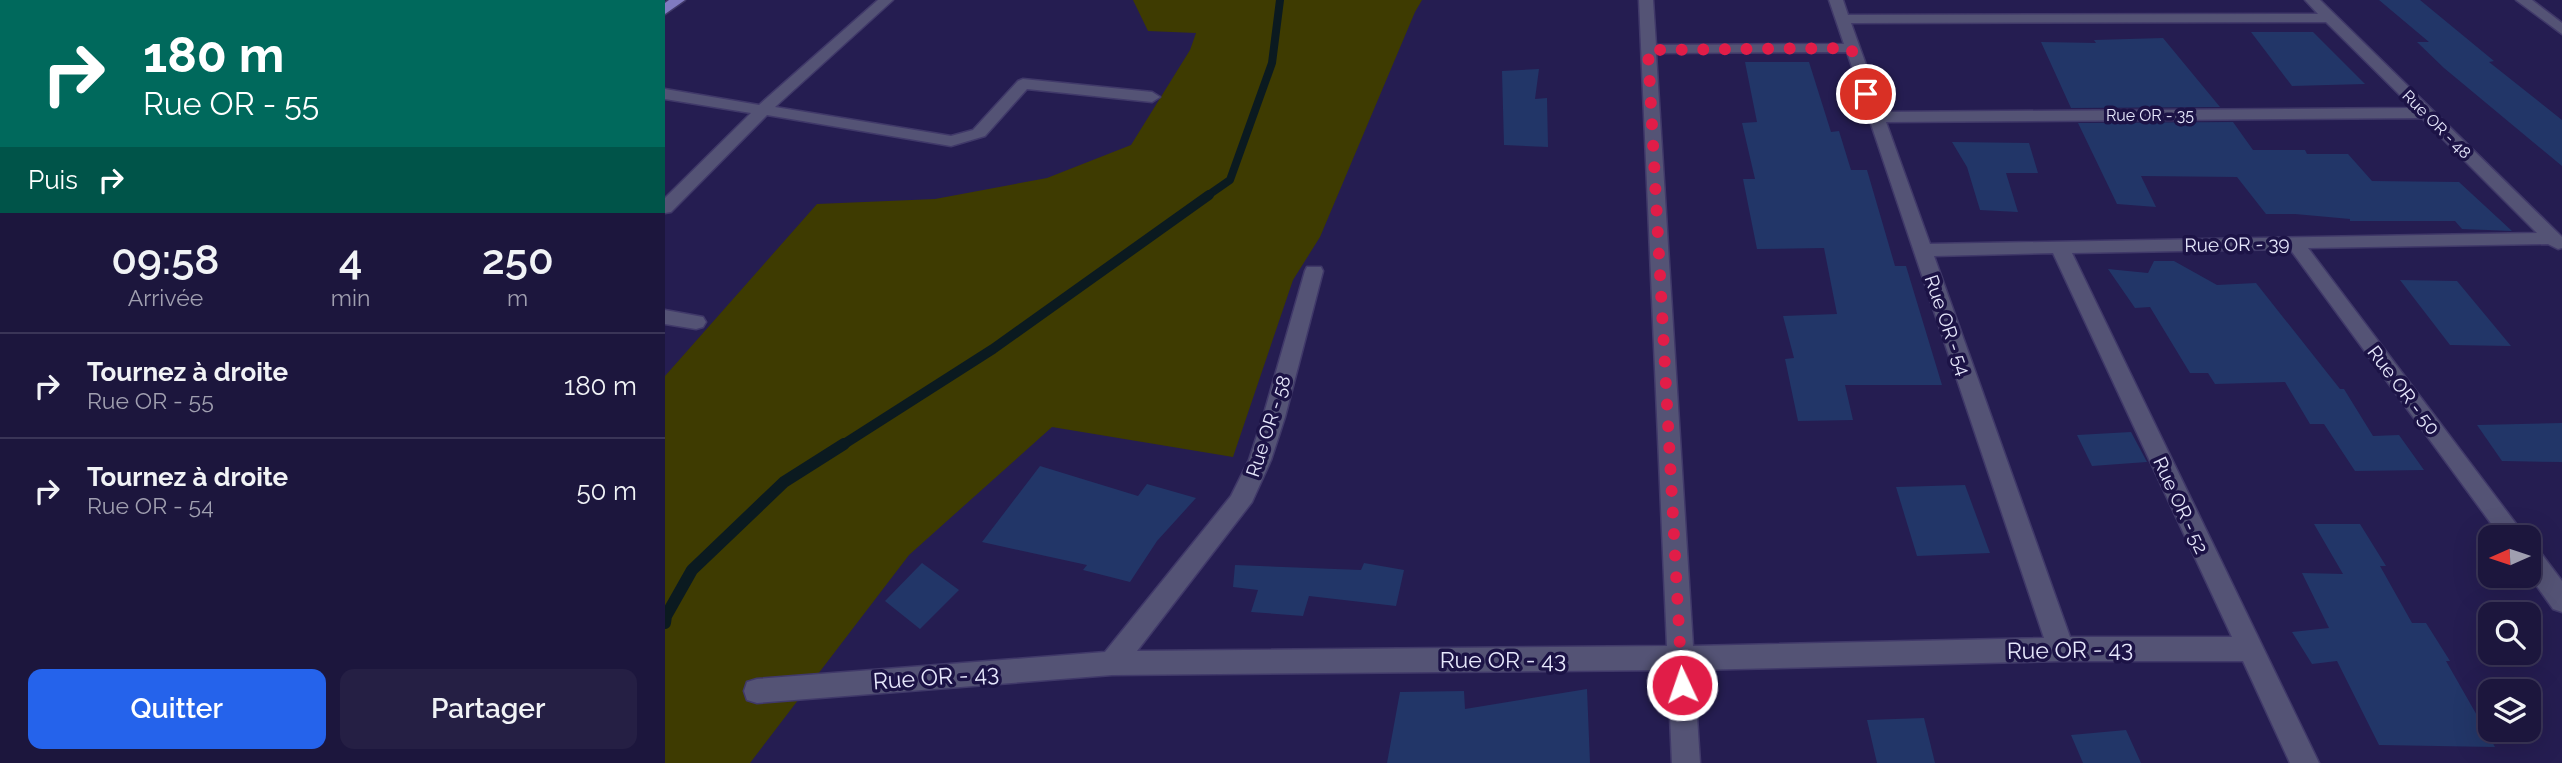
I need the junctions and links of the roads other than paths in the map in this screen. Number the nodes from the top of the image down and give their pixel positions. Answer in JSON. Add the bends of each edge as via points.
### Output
{"nodes":[{"id":1,"x":678,"y":0,"type":"edge"},
{"id":2,"x":886,"y":0,"type":"edge"},
{"id":3,"x":1646,"y":0,"type":"edge"},
{"id":4,"x":2312,"y":0,"type":"edge"},
{"id":5,"x":2523,"y":0,"type":"edge"},
{"id":6,"x":1839,"y":9,"type":"edge"},
{"id":7,"x":665,"y":10,"type":"edge"},
{"id":8,"x":2330,"y":18,"type":"junction"},
{"id":9,"x":2562,"y":30,"type":"edge"},
{"id":10,"x":1851,"y":48,"type":"junction"},
{"id":11,"x":1648,"y":50,"type":"junction"},
{"id":12,"x":665,"y":94,"type":"edge"},
{"id":13,"x":1152,"y":97,"type":"dead end"},
{"id":14,"x":764,"y":109,"type":"junction"},
{"id":15,"x":2426,"y":113,"type":"junction"},
{"id":16,"x":1874,"y":117,"type":"junction"},
{"id":17,"x":665,"y":208,"type":"edge"},
{"id":18,"x":2294,"y":242,"type":"junction"},
{"id":19,"x":2557,"y":242,"type":"edge"},
{"id":20,"x":2059,"y":246,"type":"junction"},
{"id":21,"x":1922,"y":250,"type":"junction"},
{"id":22,"x":1314,"y":271,"type":"dead end"},
{"id":23,"x":665,"y":317,"type":"edge"},
{"id":24,"x":696,"y":322,"type":"dead end"},
{"id":25,"x":2505,"y":525,"type":"edge"},
{"id":26,"x":2541,"y":572,"type":"edge"},
{"id":27,"x":2562,"y":601,"type":"edge"},
{"id":28,"x":2061,"y":649,"type":"junction"},
{"id":29,"x":2249,"y":649,"type":"junction"},
{"id":30,"x":1680,"y":659,"type":"junction"},
{"id":31,"x":1112,"y":663,"type":"junction"},
{"id":32,"x":757,"y":691,"type":"dead end"},
{"id":33,"x":1686,"y":763,"type":"edge"},
{"id":34,"x":2305,"y":763,"type":"edge"}],
"edges":[{"from":1,"to":7,"type":"main road"},
{"from":2,"to":14,"type":"street"},
{"from":3,"to":11,"type":"street"},
{"from":4,"to":8,"type":"street","name":"Rue OR - 48"},
{"from":5,"to":9,"type":"street"},
{"from":6,"to":8,"type":"street"},
{"from":6,"to":10,"type":"street","name":"Rue OR - 54"},
{"from":8,"to":15,"type":"street","name":"Rue OR - 48"},
{"from":10,"to":11,"type":"street"},
{"from":10,"to":16,"type":"street","name":"Rue OR - 54"},
{"from":11,"to":30,"type":"street"},
{"from":12,"to":14,"type":"street"},
{"from":13,"to":14,"type":"street","via":[[1021,85],[979,133],[951,141]]},
{"from":14,"to":17,"type":"street"},
{"from":15,"to":16,"type":"street","name":"Rue OR - 35"},
{"from":15,"to":19,"type":"street","name":"Rue OR - 48"},
{"from":16,"to":21,"type":"street","name":"Rue OR - 54"},
{"from":18,"to":19,"type":"street","name":"Rue OR - 39"},
{"from":18,"to":20,"type":"street","name":"Rue OR - 39"},
{"from":18,"to":25,"type":"street","name":"Rue OR - 50"},
{"from":20,"to":21,"type":"street","name":"Rue OR - 39"},
{"from":20,"to":29,"type":"street","name":"Rue OR - 52"},
{"from":21,"to":28,"type":"street","name":"Rue OR - 54"},
{"from":22,"to":31,"type":"street","name":"Rue OR - 58","via":[[1263,450],[1240,502]]},
{"from":23,"to":24,"type":"street"},
{"from":26,"to":27,"type":"street"},
{"from":28,"to":29,"type":"street","name":"Rue OR - 43"},
{"from":28,"to":30,"type":"street","name":"Rue OR - 43"},
{"from":29,"to":34,"type":"street","name":"Rue OR - 52"},
{"from":30,"to":31,"type":"street","name":"Rue OR - 43"},
{"from":30,"to":33,"type":"street"},
{"from":31,"to":32,"type":"street","name":"Rue OR - 43"}]}
